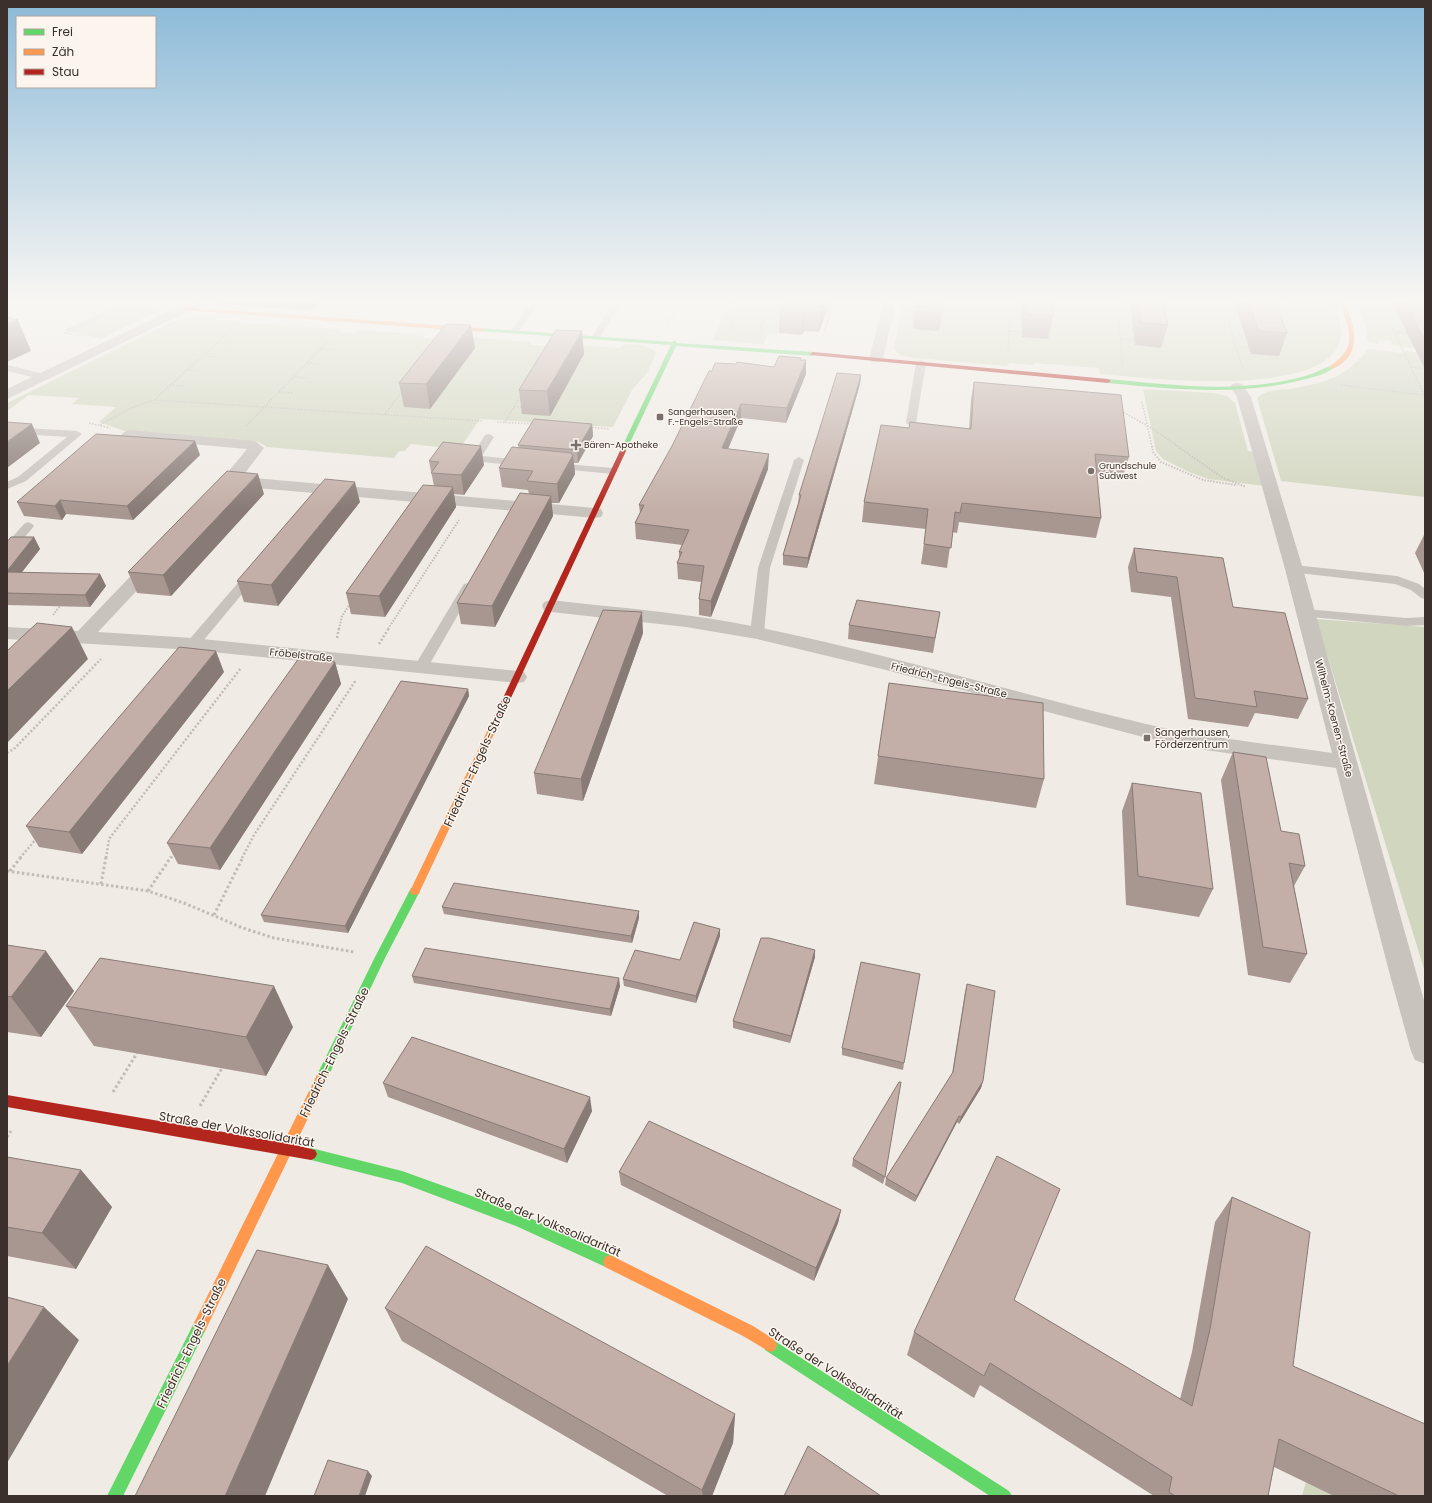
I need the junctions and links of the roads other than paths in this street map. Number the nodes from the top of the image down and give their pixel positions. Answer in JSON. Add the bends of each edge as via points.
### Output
{"nodes":[{"id":1,"x":20,"y":371,"type":"edge"},
{"id":2,"x":57,"y":371,"type":"edge"},
{"id":3,"x":661,"y":371,"type":"edge"},
{"id":4,"x":920,"y":371,"type":"edge"},
{"id":5,"x":1009,"y":371,"type":"edge"},
{"id":6,"x":1322,"y":371,"type":"edge"},
{"id":7,"x":45,"y":377,"type":"junction"},
{"id":8,"x":1242,"y":387,"type":"junction"},
{"id":9,"x":7,"y":395,"type":"edge"},
{"id":10,"x":911,"y":423,"type":"edge"},
{"id":11,"x":7,"y":430,"type":"edge"},
{"id":12,"x":129,"y":435,"type":"edge"},
{"id":13,"x":489,"y":437,"type":"dead end"},
{"id":14,"x":799,"y":460,"type":"dead end"},
{"id":15,"x":613,"y":471,"type":"junction"},
{"id":16,"x":230,"y":481,"type":"junction"},
{"id":17,"x":7,"y":486,"type":"edge"},
{"id":18,"x":206,"y":507,"type":"edge"},
{"id":19,"x":595,"y":513,"type":"junction"},
{"id":20,"x":28,"y":526,"type":"dead end"},
{"id":21,"x":165,"y":550,"type":"edge"},
{"id":22,"x":7,"y":551,"type":"edge"},
{"id":23,"x":260,"y":564,"type":"edge"},
{"id":24,"x":1294,"y":569,"type":"junction"},
{"id":25,"x":474,"y":576,"type":"edge"},
{"id":26,"x":1425,"y":595,"type":"edge"},
{"id":27,"x":551,"y":606,"type":"junction"},
{"id":28,"x":1306,"y":613,"type":"junction"},
{"id":29,"x":1425,"y":621,"type":"edge"},
{"id":30,"x":7,"y":633,"type":"edge"},
{"id":31,"x":757,"y":633,"type":"junction"},
{"id":32,"x":84,"y":636,"type":"junction"},
{"id":33,"x":193,"y":644,"type":"junction"},
{"id":34,"x":421,"y":667,"type":"junction"},
{"id":35,"x":517,"y":677,"type":"junction"},
{"id":36,"x":1346,"y":762,"type":"junction"},
{"id":37,"x":1425,"y":1051,"type":"edge"},
{"id":38,"x":7,"y":1100,"type":"edge"},
{"id":39,"x":288,"y":1149,"type":"junction"},
{"id":40,"x":115,"y":1496,"type":"edge"},
{"id":41,"x":1004,"y":1496,"type":"edge"}],
"edges":[{"from":1,"to":7,"type":"lane"},
{"from":2,"to":7,"type":"street"},
{"from":3,"to":15,"type":"street","name":"Friedrich-Engels-Straße"},
{"from":4,"to":10,"type":"lane"},
{"from":5,"to":8,"type":"street","via":[[1125,382]]},
{"from":6,"to":8,"type":"street","via":[[1283,382]]},
{"from":7,"to":9,"type":"street"},
{"from":8,"to":24,"type":"street","name":"Wilhelm-Koenen-Straße"},
{"from":11,"to":17,"type":"lane","via":[[78,434],[22,479]]},
{"from":12,"to":16,"type":"street","via":[[250,444],[256,448]]},
{"from":13,"to":15,"type":"lane","via":[[475,460]]},
{"from":14,"to":31,"type":"lane","via":[[764,568]]},
{"from":15,"to":19,"type":"street","name":"Friedrich-Engels-Straße"},
{"from":16,"to":18,"type":"street"},
{"from":16,"to":19,"type":"street","via":[[319,494],[472,502],[512,512]]},
{"from":19,"to":27,"type":"street","name":"Friedrich-Engels-Straße"},
{"from":20,"to":22,"type":"lane"},
{"from":21,"to":32,"type":"street"},
{"from":23,"to":33,"type":"lane"},
{"from":24,"to":26,"type":"lane","via":[[1397,580]]},
{"from":24,"to":28,"type":"street","name":"Wilhelm-Koenen-Straße"},
{"from":25,"to":34,"type":"lane"},
{"from":27,"to":31,"type":"street","name":"Friedrich-Engels-Straße","via":[[686,621]]},
{"from":27,"to":35,"type":"street","name":"Friedrich-Engels-Straße"},
{"from":28,"to":29,"type":"lane"},
{"from":28,"to":36,"type":"street","name":"Wilhelm-Koenen-Straße"},
{"from":30,"to":32,"type":"street","name":"Fröbelstraße"},
{"from":31,"to":36,"type":"street","name":"Friedrich-Engels-Straße","via":[[894,665],[1147,731],[1205,743]]},
{"from":32,"to":33,"type":"street","name":"Fröbelstraße"},
{"from":33,"to":34,"type":"street","name":"Fröbelstraße"},
{"from":34,"to":35,"type":"street","name":"Fröbelstraße"},
{"from":35,"to":39,"type":"street","name":"Friedrich-Engels-Straße","via":[[430,861],[380,957]]},
{"from":36,"to":37,"type":"street","name":"Wilhelm-Koenen-Straße"},
{"from":38,"to":39,"type":"street","name":"Straße der Volkssolidarität"},
{"from":39,"to":40,"type":"street","name":"Friedrich-Engels-Straße"},
{"from":39,"to":41,"type":"street","name":"Straße der Volkssolidarität","via":[[402,1177],[519,1220],[622,1267],[748,1331]]}]}
